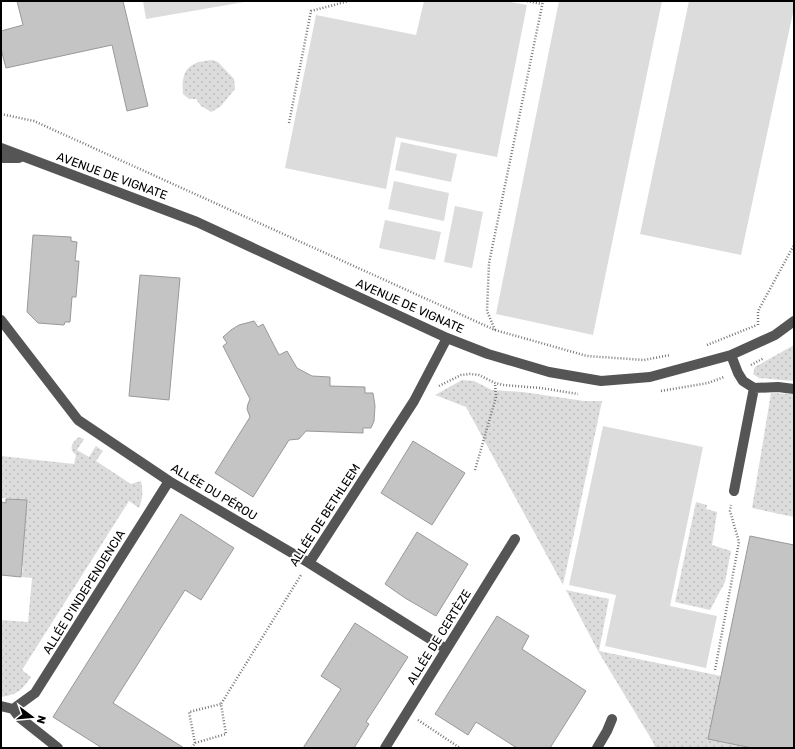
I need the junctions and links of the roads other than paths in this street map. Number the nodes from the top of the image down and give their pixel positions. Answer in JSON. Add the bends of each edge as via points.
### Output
{"nodes":[{"id":1,"x":1,"y":148,"type":"edge"},
{"id":2,"x":1,"y":158,"type":"edge"},
{"id":3,"x":25,"y":158,"type":"junction"},
{"id":4,"x":1,"y":320,"type":"edge"},
{"id":5,"x":794,"y":321,"type":"edge"},
{"id":6,"x":447,"y":338,"type":"junction"},
{"id":7,"x":731,"y":355,"type":"junction"},
{"id":8,"x":754,"y":388,"type":"junction"},
{"id":9,"x":794,"y":389,"type":"edge"},
{"id":10,"x":170,"y":481,"type":"junction"},
{"id":11,"x":734,"y":491,"type":"road end"},
{"id":12,"x":515,"y":539,"type":"dead end"},
{"id":13,"x":309,"y":563,"type":"junction"},
{"id":14,"x":446,"y":649,"type":"junction"},
{"id":15,"x":1,"y":706,"type":"edge"},
{"id":16,"x":13,"y":709,"type":"junction"},
{"id":17,"x":612,"y":719,"type":"dead end"},
{"id":18,"x":58,"y":748,"type":"edge"},
{"id":19,"x":385,"y":748,"type":"edge"},
{"id":20,"x":597,"y":748,"type":"edge"}],
"edges":[{"from":1,"to":3,"type":"street","name":"AVENUE DE VIGNATE"},
{"from":2,"to":3,"type":"street","name":"AVENUE DE VIGNATE"},
{"from":3,"to":6,"type":"street","name":"AVENUE DE VIGNATE","via":[[197,222]]},
{"from":4,"to":10,"type":"street","name":"ALLÉE DU PÉROU","via":[[78,420]]},
{"from":5,"to":7,"type":"street","name":"AVENUE DE VIGNATE","via":[[774,335]]},
{"from":6,"to":7,"type":"street","name":"AVENUE DE VIGNATE","via":[[488,354],[542,370],[601,381],[650,377]]},
{"from":6,"to":13,"type":"street","name":"ALLÉE DE BETHLEEM","via":[[414,401]]},
{"from":7,"to":8,"type":"street","via":[[743,381]]},
{"from":8,"to":9,"type":"street"},
{"from":8,"to":11,"type":"street"},
{"from":10,"to":13,"type":"street","name":"ALLÉE DU PÉROU"},
{"from":10,"to":16,"type":"street","name":"ALLÉE D'INDEPENDENCIA","via":[[35,693]]},
{"from":12,"to":14,"type":"street","name":"ALLÉE DE CERTÈZE"},
{"from":13,"to":14,"type":"street","name":"ALLÉE DU PÉROU"},
{"from":14,"to":19,"type":"street","name":"ALLÉE DE CERTÈZE"},
{"from":15,"to":16,"type":"street"},
{"from":16,"to":18,"type":"street","via":[[18,717]]},
{"from":17,"to":20,"type":"street"}]}
